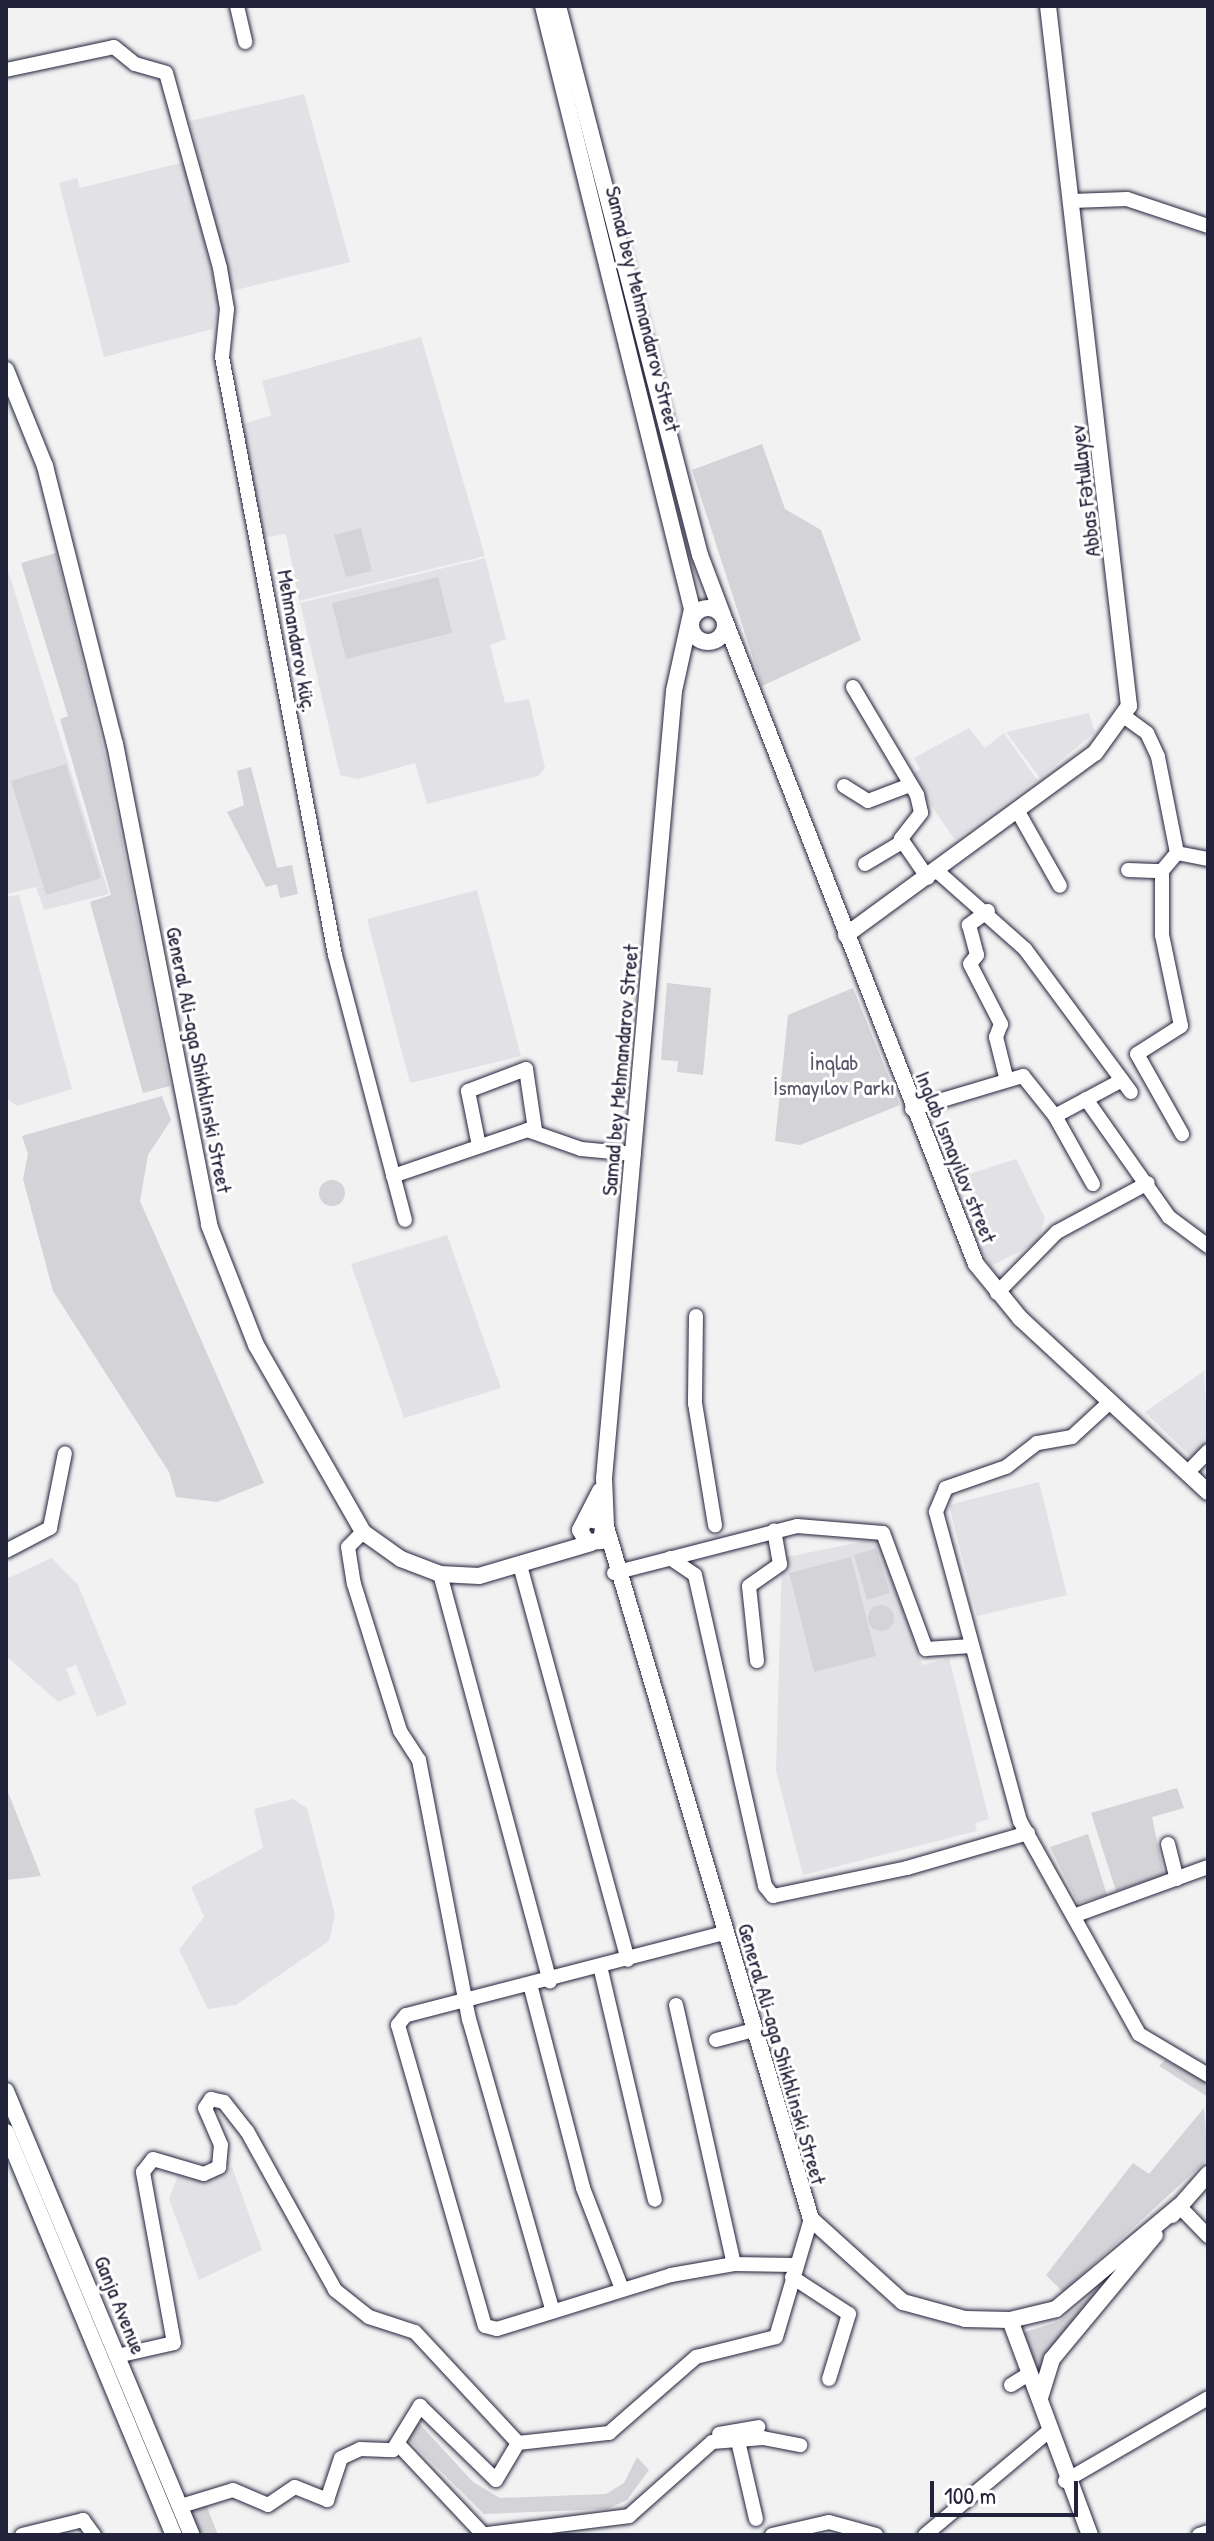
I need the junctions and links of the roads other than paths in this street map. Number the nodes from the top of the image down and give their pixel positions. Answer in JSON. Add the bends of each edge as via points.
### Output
{"nodes":[{"id":1,"x":237,"y":6,"type":"edge"},
{"id":2,"x":543,"y":6,"type":"edge"},
{"id":3,"x":558,"y":6,"type":"edge"},
{"id":4,"x":1048,"y":6,"type":"edge"},
{"id":5,"x":245,"y":42,"type":"dead end"},
{"id":6,"x":6,"y":70,"type":"edge"},
{"id":7,"x":1072,"y":201,"type":"junction"},
{"id":8,"x":1208,"y":226,"type":"edge"},
{"id":9,"x":6,"y":370,"type":"edge"},
{"id":10,"x":724,"y":618,"type":"junction"},
{"id":11,"x":692,"y":624,"type":"junction"},
{"id":12,"x":710,"y":642,"type":"junction"},
{"id":13,"x":678,"y":667,"type":"junction"},
{"id":14,"x":746,"y":672,"type":"junction"},
{"id":15,"x":853,"y":687,"type":"dead end"},
{"id":16,"x":1125,"y":717,"type":"junction"},
{"id":17,"x":910,"y":785,"type":"junction"},
{"id":18,"x":844,"y":786,"type":"dead end"},
{"id":19,"x":1017,"y":810,"type":"junction"},
{"id":20,"x":902,"y":842,"type":"junction"},
{"id":21,"x":1177,"y":853,"type":"junction"},
{"id":22,"x":1208,"y":859,"type":"edge"},
{"id":23,"x":865,"y":864,"type":"dead end"},
{"id":24,"x":1128,"y":870,"type":"dead end"},
{"id":25,"x":1162,"y":871,"type":"junction"},
{"id":26,"x":932,"y":874,"type":"junction"},
{"id":27,"x":1060,"y":886,"type":"dead end"},
{"id":28,"x":988,"y":911,"type":"junction"},
{"id":29,"x":846,"y":935,"type":"junction"},
{"id":30,"x":1006,"y":1077,"type":"junction"},
{"id":31,"x":1086,"y":1099,"type":"junction"},
{"id":32,"x":912,"y":1109,"type":"junction"},
{"id":33,"x":1055,"y":1116,"type":"junction"},
{"id":34,"x":535,"y":1130,"type":"junction"},
{"id":35,"x":1182,"y":1134,"type":"dead end"},
{"id":36,"x":479,"y":1146,"type":"junction"},
{"id":37,"x":634,"y":1154,"type":"junction"},
{"id":38,"x":393,"y":1176,"type":"junction"},
{"id":39,"x":1148,"y":1183,"type":"junction"},
{"id":40,"x":1093,"y":1184,"type":"dead end"},
{"id":41,"x":405,"y":1220,"type":"dead end"},
{"id":42,"x":1208,"y":1246,"type":"edge"},
{"id":43,"x":997,"y":1293,"type":"junction"},
{"id":44,"x":696,"y":1316,"type":"dead end"},
{"id":45,"x":1111,"y":1401,"type":"junction"},
{"id":46,"x":1208,"y":1451,"type":"edge"},
{"id":47,"x":65,"y":1453,"type":"dead end"},
{"id":48,"x":1188,"y":1472,"type":"junction"},
{"id":49,"x":604,"y":1478,"type":"junction"},
{"id":50,"x":1208,"y":1492,"type":"edge"},
{"id":51,"x":584,"y":1522,"type":"junction"},
{"id":52,"x":715,"y":1525,"type":"dead end"},
{"id":53,"x":607,"y":1528,"type":"junction"},
{"id":54,"x":774,"y":1531,"type":"junction"},
{"id":55,"x":363,"y":1532,"type":"junction"},
{"id":56,"x":592,"y":1544,"type":"junction"},
{"id":57,"x":6,"y":1551,"type":"edge"},
{"id":58,"x":557,"y":1556,"type":"junction"},
{"id":59,"x":670,"y":1558,"type":"junction"},
{"id":60,"x":521,"y":1569,"type":"junction"},
{"id":61,"x":613,"y":1571,"type":"junction"},
{"id":62,"x":440,"y":1574,"type":"junction"},
{"id":63,"x":971,"y":1646,"type":"junction"},
{"id":64,"x":757,"y":1661,"type":"dead end"},
{"id":65,"x":1028,"y":1833,"type":"junction"},
{"id":66,"x":1168,"y":1844,"type":"dead end"},
{"id":67,"x":1208,"y":1867,"type":"edge"},
{"id":68,"x":1177,"y":1879,"type":"junction"},
{"id":69,"x":1076,"y":1915,"type":"junction"},
{"id":70,"x":724,"y":1933,"type":"junction"},
{"id":71,"x":628,"y":1960,"type":"junction"},
{"id":72,"x":600,"y":1966,"type":"junction"},
{"id":73,"x":550,"y":1981,"type":"junction"},
{"id":74,"x":531,"y":1988,"type":"junction"},
{"id":75,"x":468,"y":2005,"type":"junction"},
{"id":76,"x":676,"y":2005,"type":"dead end"},
{"id":77,"x":754,"y":2030,"type":"junction"},
{"id":78,"x":716,"y":2040,"type":"dead end"},
{"id":79,"x":1208,"y":2075,"type":"edge"},
{"id":80,"x":6,"y":2091,"type":"edge"},
{"id":81,"x":6,"y":2132,"type":"edge"},
{"id":82,"x":1208,"y":2174,"type":"edge"},
{"id":83,"x":655,"y":2200,"type":"dead end"},
{"id":84,"x":1179,"y":2206,"type":"junction"},
{"id":85,"x":51,"y":2215,"type":"junction"},
{"id":86,"x":811,"y":2219,"type":"junction"},
{"id":87,"x":1208,"y":2236,"type":"edge"},
{"id":88,"x":734,"y":2264,"type":"junction"},
{"id":89,"x":793,"y":2271,"type":"junction"},
{"id":90,"x":622,"y":2289,"type":"junction"},
{"id":91,"x":553,"y":2311,"type":"junction"},
{"id":92,"x":1010,"y":2320,"type":"junction"},
{"id":93,"x":117,"y":2356,"type":"junction"},
{"id":94,"x":1030,"y":2373,"type":"junction"},
{"id":95,"x":829,"y":2379,"type":"dead end"},
{"id":96,"x":1011,"y":2385,"type":"dead end"},
{"id":97,"x":1040,"y":2398,"type":"junction"},
{"id":98,"x":1208,"y":2398,"type":"edge"},
{"id":99,"x":758,"y":2427,"type":"dead end"},
{"id":100,"x":1049,"y":2431,"type":"junction"},
{"id":101,"x":738,"y":2441,"type":"junction"},
{"id":102,"x":712,"y":2442,"type":"junction"},
{"id":103,"x":518,"y":2443,"type":"junction"},
{"id":104,"x":398,"y":2444,"type":"junction"},
{"id":105,"x":800,"y":2445,"type":"dead end"},
{"id":106,"x":1065,"y":2481,"type":"junction"},
{"id":107,"x":181,"y":2506,"type":"junction"},
{"id":108,"x":756,"y":2519,"type":"dead end"},
{"id":109,"x":1208,"y":2532,"type":"edge"},
{"id":110,"x":480,"y":2533,"type":"edge"},
{"id":111,"x":22,"y":2535,"type":"edge"},
{"id":112,"x":94,"y":2535,"type":"edge"},
{"id":113,"x":174,"y":2535,"type":"edge"},
{"id":114,"x":192,"y":2535,"type":"edge"},
{"id":115,"x":772,"y":2535,"type":"edge"},
{"id":116,"x":876,"y":2535,"type":"edge"},
{"id":117,"x":925,"y":2535,"type":"edge"},
{"id":118,"x":1090,"y":2535,"type":"edge"},
{"id":119,"x":1199,"y":2535,"type":"edge"}],
"edges":[{"from":1,"to":5,"type":"street"},
{"from":2,"to":11,"type":"main road","name":"Samad bey Mehmandarov Street","via":[[685,564]]},
{"from":3,"to":10,"type":"main road","name":"Samad bey Mehmandarov Street","via":[[692,526]]},
{"from":4,"to":7,"type":"main road","name":"Abbas Fətullayev"},
{"from":6,"to":38,"type":"street","name":"Mehmandarov küç.","via":[[114,47],[135,64],[163,68],[220,268],[227,309],[222,357],[277,660],[335,955]]},
{"from":7,"to":8,"type":"street","via":[[1127,199]]},
{"from":7,"to":16,"type":"main road","name":"Abbas Fətullayev","via":[[1130,675]]},
{"from":9,"to":55,"type":"main road","name":"General Ali-aga Shikhlinski Street","via":[[45,466],[111,729],[215,1248],[256,1345]]},
{"from":10,"to":11,"type":"main road","via":[[704,609]]},
{"from":10,"to":12,"type":"main road"},
{"from":10,"to":14,"type":"main road","name":"Samad bey Mehmandarov Street"},
{"from":11,"to":12,"type":"main road","via":[[695,635]]},
{"from":11,"to":13,"type":"main road","name":"Samad bey Mehmandarov Street"},
{"from":12,"to":13,"type":"main road"},
{"from":12,"to":14,"type":"main road"},
{"from":13,"to":37,"type":"main road","name":"Samad bey Mehmandarov Street"},
{"from":14,"to":29,"type":"main road","name":"Inglab Ismayilov street"},
{"from":15,"to":17,"type":"street"},
{"from":16,"to":19,"type":"main road","via":[[1095,753]]},
{"from":16,"to":21,"type":"street","via":[[1147,733],[1158,757]]},
{"from":17,"to":18,"type":"street","via":[[868,801]]},
{"from":17,"to":20,"type":"street","via":[[921,813]]},
{"from":19,"to":26,"type":"main road"},
{"from":19,"to":27,"type":"street"},
{"from":20,"to":23,"type":"street"},
{"from":20,"to":26,"type":"street"},
{"from":21,"to":22,"type":"street"},
{"from":21,"to":25,"type":"street"},
{"from":24,"to":25,"type":"street"},
{"from":25,"to":35,"type":"street","via":[[1162,935],[1181,1026],[1137,1054]]},
{"from":26,"to":28,"type":"street"},
{"from":26,"to":29,"type":"main road"},
{"from":28,"to":30,"type":"street","via":[[969,925],[977,955],[970,964],[1001,1024],[996,1037]]},
{"from":28,"to":31,"type":"street","via":[[1025,949],[1126,1086]]},
{"from":29,"to":32,"type":"main road","name":"Inglab Ismayilov street"},
{"from":30,"to":32,"type":"street"},
{"from":30,"to":33,"type":"street","via":[[1029,1079]]},
{"from":31,"to":33,"type":"street"},
{"from":31,"to":39,"type":"street"},
{"from":32,"to":43,"type":"main road","name":"Inglab Ismayilov street","via":[[968,1248]]},
{"from":33,"to":40,"type":"street"},
{"from":34,"to":36,"type":"street"},
{"from":34,"to":36,"type":"street","via":[[526,1069],[468,1091]]},
{"from":34,"to":37,"type":"street","via":[[581,1149]]},
{"from":36,"to":38,"type":"street"},
{"from":37,"to":49,"type":"main road","name":"Samad bey Mehmandarov Street"},
{"from":38,"to":41,"type":"street","name":"Mehmandarov küç."},
{"from":39,"to":42,"type":"street","via":[[1169,1217]]},
{"from":39,"to":43,"type":"street","via":[[1057,1232]]},
{"from":43,"to":45,"type":"main road","name":"Inglab Ismayilov street"},
{"from":44,"to":52,"type":"street","via":[[695,1403]]},
{"from":45,"to":48,"type":"main road","name":"Inglab Ismayilov street"},
{"from":45,"to":63,"type":"street","via":[[1072,1437],[1037,1443],[1006,1467],[940,1493],[936,1512]]},
{"from":46,"to":48,"type":"street"},
{"from":47,"to":57,"type":"street","via":[[50,1528]]},
{"from":48,"to":50,"type":"main road","name":"Inglab Ismayilov street"},
{"from":49,"to":51,"type":"main road"},
{"from":49,"to":53,"type":"main road"},
{"from":51,"to":53,"type":"main road"},
{"from":51,"to":56,"type":"main road"},
{"from":51,"to":58,"type":"main road"},
{"from":53,"to":56,"type":"main road"},
{"from":53,"to":61,"type":"main road"},
{"from":54,"to":59,"type":"street"},
{"from":54,"to":63,"type":"street","via":[[826,1524],[854,1536],[883,1533],[926,1649]]},
{"from":54,"to":64,"type":"street","via":[[780,1564],[749,1586]]},
{"from":55,"to":62,"type":"main road","name":"General Ali-aga Shikhlinski Street","via":[[401,1559]]},
{"from":55,"to":75,"type":"street","via":[[347,1555],[400,1731],[419,1760]]},
{"from":56,"to":58,"type":"main road","name":"General Ali-aga Shikhlinski Street"},
{"from":56,"to":61,"type":"main road"},
{"from":58,"to":60,"type":"main road","name":"General Ali-aga Shikhlinski Street"},
{"from":59,"to":61,"type":"street"},
{"from":59,"to":65,"type":"street","via":[[695,1575],[765,1886],[773,1896],[922,1865]]},
{"from":60,"to":62,"type":"main road","name":"General Ali-aga Shikhlinski Street"},
{"from":60,"to":71,"type":"street"},
{"from":61,"to":70,"type":"main road","name":"General Ali-aga Shikhlinski Street"},
{"from":62,"to":73,"type":"street"},
{"from":63,"to":65,"type":"street","via":[[1009,1795]]},
{"from":65,"to":69,"type":"street"},
{"from":66,"to":68,"type":"street"},
{"from":67,"to":68,"type":"street"},
{"from":68,"to":69,"type":"street"},
{"from":69,"to":79,"type":"street","via":[[1139,2034]]},
{"from":70,"to":71,"type":"street"},
{"from":70,"to":77,"type":"main road","name":"General Ali-aga Shikhlinski Street"},
{"from":71,"to":72,"type":"street"},
{"from":72,"to":73,"type":"street"},
{"from":72,"to":83,"type":"street"},
{"from":73,"to":74,"type":"street"},
{"from":74,"to":75,"type":"street"},
{"from":74,"to":90,"type":"street","via":[[583,2188]]},
{"from":75,"to":91,"type":"street"},
{"from":75,"to":91,"type":"street","via":[[406,2015],[398,2025],[425,2134],[485,2326]]},
{"from":76,"to":88,"type":"street"},
{"from":77,"to":78,"type":"street"},
{"from":77,"to":86,"type":"main road","name":"General Ali-aga Shikhlinski Street"},
{"from":80,"to":85,"type":"main road","name":"Ganja Avenue"},
{"from":81,"to":85,"type":"main road","name":"Ganja Avenue"},
{"from":82,"to":84,"type":"main road"},
{"from":84,"to":87,"type":"street"},
{"from":84,"to":92,"type":"main road","name":"General Ali-aga Shikhlinski Street","via":[[1056,2309]]},
{"from":84,"to":97,"type":"main road","via":[[1052,2359]]},
{"from":85,"to":93,"type":"main road","name":"Ganja Avenue"},
{"from":85,"to":113,"type":"main road","name":"Ganja Avenue"},
{"from":86,"to":89,"type":"street"},
{"from":86,"to":92,"type":"main road","name":"General Ali-aga Shikhlinski Street","via":[[903,2302],[946,2316]]},
{"from":88,"to":89,"type":"street"},
{"from":88,"to":90,"type":"street"},
{"from":89,"to":95,"type":"street","via":[[849,2314]]},
{"from":89,"to":103,"type":"street","via":[[782,2327],[767,2343],[696,2357],[609,2433]]},
{"from":90,"to":91,"type":"street"},
{"from":92,"to":94,"type":"main road"},
{"from":93,"to":103,"type":"street","via":[[174,2343],[143,2172],[159,2158],[204,2174],[219,2167],[221,2145],[205,2108],[217,2099],[247,2131],[335,2290],[369,2317],[415,2332]]},
{"from":93,"to":107,"type":"main road","name":"Ganja Avenue"},
{"from":94,"to":96,"type":"street"},
{"from":94,"to":97,"type":"main road"},
{"from":97,"to":100,"type":"main road"},
{"from":98,"to":106,"type":"street"},
{"from":99,"to":102,"type":"street","via":[[718,2434]]},
{"from":100,"to":106,"type":"main road"},
{"from":100,"to":117,"type":"street"},
{"from":101,"to":102,"type":"street"},
{"from":101,"to":105,"type":"street"},
{"from":101,"to":108,"type":"street"},
{"from":102,"to":110,"type":"street","via":[[629,2516]]},
{"from":103,"to":104,"type":"street","via":[[496,2480],[420,2406]]},
{"from":104,"to":107,"type":"street","via":[[385,2454],[347,2453],[327,2500],[295,2487],[268,2505],[233,2490]]},
{"from":104,"to":110,"type":"street"},
{"from":106,"to":118,"type":"main road"},
{"from":107,"to":114,"type":"main road","name":"Ganja Avenue"},
{"from":109,"to":119,"type":"street"},
{"from":111,"to":112,"type":"street","via":[[83,2520]]},
{"from":115,"to":116,"type":"street","via":[[829,2522]]}]}
